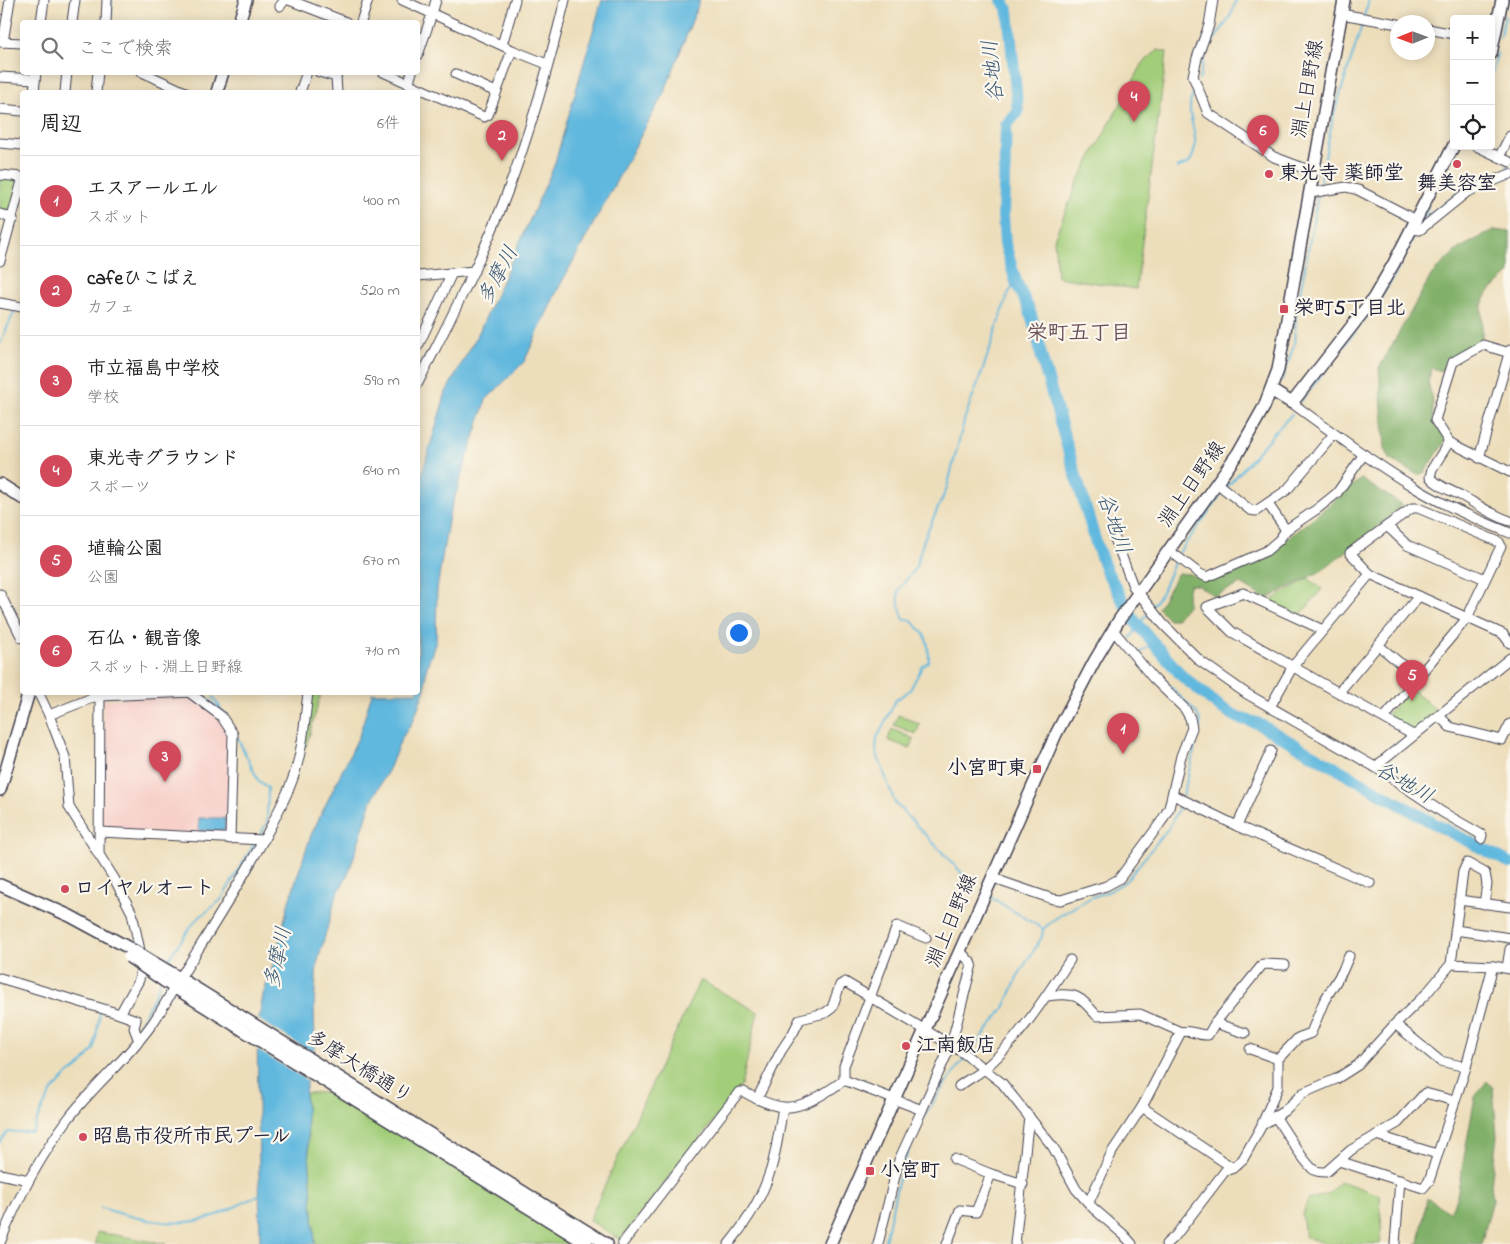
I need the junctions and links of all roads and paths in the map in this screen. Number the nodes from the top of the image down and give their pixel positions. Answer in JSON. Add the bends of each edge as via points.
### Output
{"nodes":[{"id":1,"x":10,"y":0,"type":"edge"},
{"id":2,"x":44,"y":0,"type":"edge"},
{"id":3,"x":75,"y":0,"type":"edge"},
{"id":4,"x":107,"y":0,"type":"edge"},
{"id":5,"x":246,"y":0,"type":"edge"},
{"id":6,"x":289,"y":0,"type":"edge"},
{"id":7,"x":368,"y":0,"type":"edge"},
{"id":8,"x":402,"y":0,"type":"edge"},
{"id":9,"x":436,"y":0,"type":"edge"},
{"id":10,"x":515,"y":0,"type":"edge"},
{"id":11,"x":565,"y":0,"type":"edge"},
{"id":12,"x":1214,"y":0,"type":"edge"},
{"id":13,"x":1344,"y":0,"type":"edge"},
{"id":14,"x":414,"y":3,"type":"edge"},
{"id":15,"x":1504,"y":8,"type":"edge"},
{"id":16,"x":432,"y":14,"type":"junction"},
{"id":17,"x":1342,"y":14,"type":"junction"},
{"id":18,"x":41,"y":20,"type":"edge"},
{"id":19,"x":72,"y":20,"type":"edge"},
{"id":20,"x":106,"y":20,"type":"edge"},
{"id":21,"x":240,"y":20,"type":"edge"},
{"id":22,"x":341,"y":20,"type":"edge"},
{"id":23,"x":362,"y":20,"type":"edge"},
{"id":24,"x":1390,"y":23,"type":"edge"},
{"id":25,"x":1435,"y":30,"type":"edge"},
{"id":26,"x":1450,"y":33,"type":"edge"},
{"id":27,"x":1495,"y":33,"type":"edge"},
{"id":28,"x":2,"y":42,"type":"edge"},
{"id":29,"x":20,"y":43,"type":"edge"},
{"id":30,"x":502,"y":46,"type":"junction"},
{"id":31,"x":420,"y":50,"type":"edge"},
{"id":32,"x":512,"y":50,"type":"junction"},
{"id":33,"x":547,"y":64,"type":"dead end"},
{"id":34,"x":456,"y":74,"type":"dead end"},
{"id":35,"x":67,"y":75,"type":"edge"},
{"id":36,"x":98,"y":75,"type":"edge"},
{"id":37,"x":148,"y":75,"type":"edge"},
{"id":38,"x":222,"y":75,"type":"edge"},
{"id":39,"x":306,"y":75,"type":"edge"},
{"id":40,"x":337,"y":75,"type":"edge"},
{"id":41,"x":389,"y":75,"type":"edge"},
{"id":42,"x":411,"y":75,"type":"edge"},
{"id":43,"x":0,"y":76,"type":"edge"},
{"id":44,"x":35,"y":76,"type":"edge"},
{"id":45,"x":408,"y":84,"type":"junction"},
{"id":46,"x":34,"y":90,"type":"edge"},
{"id":47,"x":65,"y":90,"type":"edge"},
{"id":48,"x":96,"y":90,"type":"edge"},
{"id":49,"x":181,"y":90,"type":"edge"},
{"id":50,"x":218,"y":90,"type":"edge"},
{"id":51,"x":301,"y":90,"type":"edge"},
{"id":52,"x":337,"y":90,"type":"edge"},
{"id":53,"x":496,"y":92,"type":"junction"},
{"id":54,"x":0,"y":109,"type":"edge"},
{"id":55,"x":20,"y":111,"type":"edge"},
{"id":56,"x":1510,"y":136,"type":"edge"},
{"id":57,"x":0,"y":143,"type":"edge"},
{"id":58,"x":20,"y":145,"type":"edge"},
{"id":59,"x":1452,"y":150,"type":"edge"},
{"id":60,"x":1484,"y":150,"type":"edge"},
{"id":61,"x":1499,"y":157,"type":"junction"},
{"id":62,"x":1510,"y":162,"type":"edge"},
{"id":63,"x":1314,"y":172,"type":"junction"},
{"id":64,"x":1510,"y":174,"type":"edge"},
{"id":65,"x":0,"y":175,"type":"edge"},
{"id":66,"x":20,"y":177,"type":"edge"},
{"id":67,"x":20,"y":189,"type":"edge"},
{"id":68,"x":1310,"y":193,"type":"junction"},
{"id":69,"x":0,"y":214,"type":"edge"},
{"id":70,"x":13,"y":219,"type":"junction"},
{"id":71,"x":1414,"y":225,"type":"junction"},
{"id":72,"x":0,"y":261,"type":"edge"},
{"id":73,"x":474,"y":271,"type":"junction"},
{"id":74,"x":452,"y":273,"type":"junction"},
{"id":75,"x":420,"y":276,"type":"edge"},
{"id":76,"x":0,"y":303,"type":"edge"},
{"id":77,"x":20,"y":304,"type":"edge"},
{"id":78,"x":420,"y":342,"type":"edge"},
{"id":79,"x":1510,"y":352,"type":"edge"},
{"id":80,"x":420,"y":379,"type":"edge"},
{"id":81,"x":1271,"y":390,"type":"junction"},
{"id":82,"x":1292,"y":403,"type":"junction"},
{"id":83,"x":1334,"y":434,"type":"junction"},
{"id":84,"x":1449,"y":442,"type":"junction"},
{"id":85,"x":1364,"y":454,"type":"junction"},
{"id":86,"x":1479,"y":458,"type":"junction"},
{"id":87,"x":1510,"y":472,"type":"edge"},
{"id":88,"x":0,"y":484,"type":"edge"},
{"id":89,"x":1218,"y":484,"type":"junction"},
{"id":90,"x":20,"y":497,"type":"edge"},
{"id":91,"x":1268,"y":504,"type":"junction"},
{"id":92,"x":1510,"y":521,"type":"edge"},
{"id":93,"x":1387,"y":526,"type":"junction"},
{"id":94,"x":1286,"y":530,"type":"junction"},
{"id":95,"x":1112,"y":532,"type":"dead end"},
{"id":96,"x":1510,"y":533,"type":"edge"},
{"id":97,"x":1170,"y":551,"type":"junction"},
{"id":98,"x":1370,"y":574,"type":"junction"},
{"id":99,"x":1485,"y":579,"type":"junction"},
{"id":100,"x":0,"y":594,"type":"edge"},
{"id":101,"x":1138,"y":595,"type":"junction"},
{"id":102,"x":1419,"y":596,"type":"junction"},
{"id":103,"x":1467,"y":618,"type":"junction"},
{"id":104,"x":1113,"y":630,"type":"junction"},
{"id":105,"x":1323,"y":630,"type":"junction"},
{"id":106,"x":20,"y":634,"type":"edge"},
{"id":107,"x":1510,"y":643,"type":"edge"},
{"id":108,"x":1378,"y":645,"type":"junction"},
{"id":109,"x":1510,"y":658,"type":"edge"},
{"id":110,"x":1293,"y":666,"type":"junction"},
{"id":111,"x":1418,"y":678,"type":"junction"},
{"id":112,"x":1340,"y":692,"type":"junction"},
{"id":113,"x":28,"y":695,"type":"edge"},
{"id":114,"x":39,"y":695,"type":"edge"},
{"id":115,"x":120,"y":695,"type":"edge"},
{"id":116,"x":195,"y":695,"type":"edge"},
{"id":117,"x":308,"y":695,"type":"edge"},
{"id":118,"x":100,"y":696,"type":"junction"},
{"id":119,"x":1270,"y":707,"type":"junction"},
{"id":120,"x":49,"y":715,"type":"junction"},
{"id":121,"x":1439,"y":716,"type":"junction"},
{"id":122,"x":1384,"y":718,"type":"junction"},
{"id":123,"x":1510,"y":724,"type":"edge"},
{"id":124,"x":1413,"y":735,"type":"junction"},
{"id":125,"x":1271,"y":751,"type":"dead end"},
{"id":126,"x":1375,"y":766,"type":"junction"},
{"id":127,"x":1,"y":787,"type":"edge"},
{"id":128,"x":1179,"y":798,"type":"junction"},
{"id":129,"x":1237,"y":826,"type":"junction"},
{"id":130,"x":100,"y":832,"type":"junction"},
{"id":131,"x":230,"y":839,"type":"junction"},
{"id":132,"x":1481,"y":839,"type":"dead end"},
{"id":133,"x":259,"y":840,"type":"junction"},
{"id":134,"x":99,"y":856,"type":"junction"},
{"id":135,"x":992,"y":876,"type":"junction"},
{"id":136,"x":1370,"y":883,"type":"dead end"},
{"id":137,"x":0,"y":885,"type":"edge"},
{"id":138,"x":1459,"y":900,"type":"junction"},
{"id":139,"x":1484,"y":904,"type":"junction"},
{"id":140,"x":1510,"y":907,"type":"edge"},
{"id":141,"x":1455,"y":930,"type":"junction"},
{"id":142,"x":926,"y":938,"type":"dead end"},
{"id":143,"x":1510,"y":938,"type":"edge"},
{"id":144,"x":1510,"y":949,"type":"edge"},
{"id":145,"x":960,"y":951,"type":"junction"},
{"id":146,"x":1349,"y":956,"type":"dead end"},
{"id":147,"x":1070,"y":960,"type":"dead end"},
{"id":148,"x":1451,"y":964,"type":"junction"},
{"id":149,"x":1285,"y":965,"type":"dead end"},
{"id":150,"x":1493,"y":966,"type":"junction"},
{"id":151,"x":1509,"y":969,"type":"edge"},
{"id":152,"x":0,"y":978,"type":"edge"},
{"id":153,"x":179,"y":984,"type":"junction"},
{"id":154,"x":1047,"y":996,"type":"junction"},
{"id":155,"x":870,"y":997,"type":"junction"},
{"id":156,"x":120,"y":1014,"type":"junction"},
{"id":157,"x":1215,"y":1023,"type":"junction"},
{"id":158,"x":1395,"y":1024,"type":"junction"},
{"id":159,"x":926,"y":1030,"type":"junction"},
{"id":160,"x":1181,"y":1032,"type":"junction"},
{"id":161,"x":1245,"y":1032,"type":"dead end"},
{"id":162,"x":136,"y":1035,"type":"junction"},
{"id":163,"x":951,"y":1045,"type":"junction"},
{"id":164,"x":1250,"y":1049,"type":"dead end"},
{"id":165,"x":1278,"y":1059,"type":"junction"},
{"id":166,"x":1466,"y":1067,"type":"junction"},
{"id":167,"x":984,"y":1070,"type":"junction"},
{"id":168,"x":844,"y":1080,"type":"junction"},
{"id":169,"x":959,"y":1086,"type":"dead end"},
{"id":170,"x":758,"y":1099,"type":"junction"},
{"id":171,"x":894,"y":1099,"type":"junction"},
{"id":172,"x":1455,"y":1101,"type":"junction"},
{"id":173,"x":1142,"y":1107,"type":"junction"},
{"id":174,"x":783,"y":1108,"type":"junction"},
{"id":175,"x":922,"y":1110,"type":"junction"},
{"id":176,"x":1029,"y":1116,"type":"junction"},
{"id":177,"x":1275,"y":1116,"type":"junction"},
{"id":178,"x":1262,"y":1124,"type":"junction"},
{"id":179,"x":1376,"y":1135,"type":"junction"},
{"id":180,"x":1437,"y":1154,"type":"junction"},
{"id":181,"x":954,"y":1159,"type":"dead end"},
{"id":182,"x":1339,"y":1161,"type":"junction"},
{"id":183,"x":1233,"y":1168,"type":"junction"},
{"id":184,"x":0,"y":1174,"type":"edge"},
{"id":185,"x":992,"y":1174,"type":"junction"},
{"id":186,"x":29,"y":1180,"type":"junction"},
{"id":187,"x":1400,"y":1180,"type":"junction"},
{"id":188,"x":1023,"y":1184,"type":"junction"},
{"id":189,"x":1089,"y":1202,"type":"junction"},
{"id":190,"x":0,"y":1243,"type":"edge"},
{"id":191,"x":587,"y":1244,"type":"edge"},
{"id":192,"x":607,"y":1244,"type":"edge"},
{"id":193,"x":622,"y":1244,"type":"edge"},
{"id":194,"x":730,"y":1244,"type":"edge"},
{"id":195,"x":830,"y":1244,"type":"edge"},
{"id":196,"x":878,"y":1244,"type":"edge"},
{"id":197,"x":947,"y":1244,"type":"edge"},
{"id":198,"x":1015,"y":1244,"type":"edge"},
{"id":199,"x":1132,"y":1244,"type":"edge"},
{"id":200,"x":1166,"y":1244,"type":"edge"},
{"id":201,"x":1395,"y":1244,"type":"edge"}],
"edges":[{"from":1,"to":28,"type":"street"},
{"from":2,"to":18,"type":"street"},
{"from":3,"to":19,"type":"street"},
{"from":4,"to":20,"type":"street"},
{"from":5,"to":21,"type":"main road"},
{"from":6,"to":22,"type":"street"},
{"from":7,"to":23,"type":"street"},
{"from":8,"to":14,"type":"street"},
{"from":9,"to":16,"type":"street"},
{"from":10,"to":30,"type":"street"},
{"from":11,"to":73,"type":"street","via":[[550,65],[530,129]]},
{"from":12,"to":63,"type":"street","via":[[1193,76],[1208,113],[1274,157]]},
{"from":13,"to":17,"type":"main road","name":"淵上日野線"},
{"from":14,"to":16,"type":"street"},
{"from":15,"to":27,"type":"main road"},
{"from":16,"to":30,"type":"street"},
{"from":16,"to":31,"type":"street"},
{"from":17,"to":24,"type":"street"},
{"from":17,"to":63,"type":"main road","name":"淵上日野線"},
{"from":25,"to":26,"type":"street"},
{"from":28,"to":29,"type":"street"},
{"from":30,"to":32,"type":"street"},
{"from":32,"to":33,"type":"street"},
{"from":32,"to":53,"type":"street"},
{"from":34,"to":53,"type":"street"},
{"from":35,"to":47,"type":"street"},
{"from":36,"to":48,"type":"street"},
{"from":37,"to":49,"type":"street"},
{"from":38,"to":50,"type":"main road"},
{"from":39,"to":51,"type":"street"},
{"from":40,"to":52,"type":"street"},
{"from":41,"to":45,"type":"street"},
{"from":42,"to":45,"type":"street"},
{"from":43,"to":44,"type":"street"},
{"from":44,"to":46,"type":"street"},
{"from":45,"to":53,"type":"street","via":[[484,116],[488,114]]},
{"from":54,"to":55,"type":"street"},
{"from":56,"to":61,"type":"street"},
{"from":57,"to":58,"type":"street"},
{"from":59,"to":71,"type":"main road"},
{"from":60,"to":61,"type":"street"},
{"from":61,"to":62,"type":"street"},
{"from":63,"to":68,"type":"main road","name":"淵上日野線"},
{"from":64,"to":71,"type":"street","via":[[1466,192],[1420,230]]},
{"from":65,"to":66,"type":"street"},
{"from":67,"to":70,"type":"street"},
{"from":68,"to":71,"type":"street","via":[[1336,187],[1358,190]]},
{"from":68,"to":81,"type":"main road","name":"淵上日野線","via":[[1278,370]]},
{"from":69,"to":70,"type":"street"},
{"from":70,"to":72,"type":"street"},
{"from":71,"to":82,"type":"main road","via":[[1373,299]]},
{"from":73,"to":74,"type":"street"},
{"from":73,"to":80,"type":"street"},
{"from":74,"to":75,"type":"street"},
{"from":74,"to":78,"type":"street"},
{"from":76,"to":77,"type":"street"},
{"from":79,"to":84,"type":"street","via":[[1483,345],[1453,362],[1435,420]]},
{"from":79,"to":86,"type":"street"},
{"from":81,"to":82,"type":"main road"},
{"from":81,"to":89,"type":"main road","name":"淵上日野線","via":[[1253,428]]},
{"from":82,"to":83,"type":"street"},
{"from":83,"to":85,"type":"street"},
{"from":83,"to":91,"type":"street","via":[[1287,490]]},
{"from":84,"to":86,"type":"street"},
{"from":84,"to":92,"type":"street","via":[[1432,469],[1431,479]]},
{"from":85,"to":94,"type":"street","via":[[1337,493]]},
{"from":85,"to":96,"type":"street","via":[[1418,490]]},
{"from":86,"to":87,"type":"street"},
{"from":88,"to":90,"type":"main road"},
{"from":89,"to":91,"type":"street","via":[[1250,510],[1256,511]]},
{"from":89,"to":97,"type":"main road","name":"淵上日野線"},
{"from":91,"to":94,"type":"street"},
{"from":93,"to":98,"type":"street","via":[[1350,553]]},
{"from":93,"to":99,"type":"street","via":[[1407,545]]},
{"from":93,"to":99,"type":"street","via":[[1412,508],[1418,508],[1499,542],[1501,546]]},
{"from":94,"to":97,"type":"street","via":[[1266,551],[1207,577]]},
{"from":95,"to":101,"type":"street"},
{"from":97,"to":101,"type":"main road","name":"淵上日野線"},
{"from":98,"to":102,"type":"street"},
{"from":98,"to":105,"type":"street"},
{"from":99,"to":103,"type":"street"},
{"from":100,"to":106,"type":"street"},
{"from":101,"to":104,"type":"main road","name":"淵上日野線"},
{"from":101,"to":119,"type":"street","via":[[1200,661]]},
{"from":102,"to":103,"type":"street"},
{"from":102,"to":108,"type":"street"},
{"from":103,"to":107,"type":"street","via":[[1503,634]]},
{"from":103,"to":111,"type":"street"},
{"from":104,"to":128,"type":"street","via":[[1190,718],[1192,728],[1180,756]]},
{"from":104,"to":135,"type":"main road","name":"淵上日野線","via":[[1056,734]]},
{"from":105,"to":110,"type":"street"},
{"from":105,"to":110,"type":"street","via":[[1243,593],[1207,607],[1232,632]]},
{"from":108,"to":111,"type":"street"},
{"from":108,"to":112,"type":"street"},
{"from":109,"to":121,"type":"street"},
{"from":110,"to":112,"type":"street"},
{"from":110,"to":119,"type":"street"},
{"from":111,"to":122,"type":"street"},
{"from":112,"to":122,"type":"street"},
{"from":113,"to":127,"type":"main road"},
{"from":114,"to":120,"type":"street"},
{"from":115,"to":118,"type":"street"},
{"from":116,"to":131,"type":"street","via":[[221,716],[233,734]]},
{"from":117,"to":133,"type":"street","via":[[296,771]]},
{"from":118,"to":120,"type":"street"},
{"from":118,"to":130,"type":"street"},
{"from":119,"to":126,"type":"street"},
{"from":120,"to":134,"type":"street","via":[[65,757],[69,807]]},
{"from":121,"to":123,"type":"street","via":[[1450,727],[1502,740]]},
{"from":121,"to":124,"type":"street"},
{"from":122,"to":124,"type":"street"},
{"from":124,"to":126,"type":"street"},
{"from":125,"to":129,"type":"street"},
{"from":126,"to":132,"type":"street","via":[[1482,835]]},
{"from":128,"to":129,"type":"street"},
{"from":128,"to":135,"type":"street","via":[[1119,879],[1106,886],[1061,900]]},
{"from":129,"to":136,"type":"street"},
{"from":130,"to":131,"type":"street"},
{"from":130,"to":134,"type":"street"},
{"from":131,"to":133,"type":"street"},
{"from":133,"to":153,"type":"street","via":[[240,883]]},
{"from":134,"to":156,"type":"street","via":[[132,913],[142,960],[139,980]]},
{"from":135,"to":145,"type":"main road","name":"淵上日野線"},
{"from":137,"to":153,"type":"main road","name":"多摩大橋通り","bridge":true,"via":[[50,906]]},
{"from":138,"to":139,"type":"street"},
{"from":138,"to":139,"type":"street","via":[[1467,863],[1485,873]]},
{"from":138,"to":141,"type":"street"},
{"from":139,"to":140,"type":"street"},
{"from":141,"to":143,"type":"street"},
{"from":141,"to":148,"type":"street"},
{"from":142,"to":155,"type":"street","via":[[897,926]]},
{"from":144,"to":151,"type":"street"},
{"from":145,"to":159,"type":"main road","name":"淵上日野線"},
{"from":145,"to":163,"type":"street","via":[[972,964]]},
{"from":146,"to":165,"type":"street","via":[[1324,1001],[1311,1033],[1298,1038]]},
{"from":147,"to":154,"type":"street"},
{"from":148,"to":150,"type":"street"},
{"from":148,"to":158,"type":"street"},
{"from":149,"to":157,"type":"street","via":[[1263,964]]},
{"from":150,"to":151,"type":"street"},
{"from":150,"to":166,"type":"street"},
{"from":152,"to":156,"type":"street"},
{"from":153,"to":162,"type":"street","via":[[152,1024]]},
{"from":153,"to":191,"type":"main road","name":"多摩大橋通り"},
{"from":153,"to":192,"type":"main road","name":"多摩大橋通り"},
{"from":154,"to":160,"type":"street","via":[[1061,994],[1081,998],[1097,1016],[1140,1014]]},
{"from":154,"to":167,"type":"street","via":[[1004,1051]]},
{"from":155,"to":159,"type":"street"},
{"from":155,"to":168,"type":"street","via":[[844,1066]]},
{"from":155,"to":170,"type":"street","via":[[845,982],[840,985],[832,1008],[800,1019]]},
{"from":156,"to":162,"type":"street","via":[[136,1020]]},
{"from":157,"to":160,"type":"street","via":[[1208,1035],[1188,1030]]},
{"from":157,"to":161,"type":"street"},
{"from":158,"to":166,"type":"street","via":[[1440,1060]]},
{"from":158,"to":177,"type":"street","via":[[1358,1065],[1303,1093]]},
{"from":159,"to":163,"type":"street"},
{"from":159,"to":171,"type":"main road","name":"淵上日野線"},
{"from":160,"to":173,"type":"street"},
{"from":162,"to":186,"type":"street","via":[[69,1118]]},
{"from":163,"to":167,"type":"street"},
{"from":163,"to":175,"type":"street"},
{"from":164,"to":165,"type":"street"},
{"from":165,"to":178,"type":"street","via":[[1278,1087]]},
{"from":166,"to":172,"type":"street"},
{"from":167,"to":169,"type":"street"},
{"from":167,"to":176,"type":"street","via":[[1002,1083]]},
{"from":168,"to":171,"type":"street"},
{"from":168,"to":174,"type":"street","via":[[812,1100]]},
{"from":170,"to":174,"type":"street"},
{"from":170,"to":193,"type":"street","via":[[739,1092]]},
{"from":171,"to":175,"type":"street"},
{"from":171,"to":195,"type":"main road","name":"淵上日野線"},
{"from":172,"to":179,"type":"street","via":[[1425,1093],[1398,1122]]},
{"from":172,"to":180,"type":"street"},
{"from":173,"to":183,"type":"street"},
{"from":173,"to":189,"type":"street","via":[[1112,1152]]},
{"from":174,"to":194,"type":"street","via":[[765,1186]]},
{"from":175,"to":196,"type":"street","via":[[899,1160]]},
{"from":176,"to":188,"type":"street"},
{"from":176,"to":189,"type":"street","via":[[1053,1147],[1076,1189]]},
{"from":177,"to":178,"type":"street"},
{"from":177,"to":182,"type":"street","via":[[1314,1170],[1326,1172]]},
{"from":178,"to":183,"type":"street","via":[[1243,1159]]},
{"from":179,"to":180,"type":"street"},
{"from":179,"to":182,"type":"street"},
{"from":180,"to":187,"type":"street","via":[[1429,1181],[1423,1188]]},
{"from":181,"to":185,"type":"street"},
{"from":182,"to":187,"type":"street"},
{"from":183,"to":200,"type":"street","via":[[1225,1171]]},
{"from":184,"to":186,"type":"street"},
{"from":185,"to":188,"type":"street"},
{"from":185,"to":197,"type":"street","via":[[976,1212],[960,1210]]},
{"from":186,"to":190,"type":"street"},
{"from":187,"to":201,"type":"street"},
{"from":188,"to":198,"type":"street"},
{"from":189,"to":199,"type":"street"}]}
